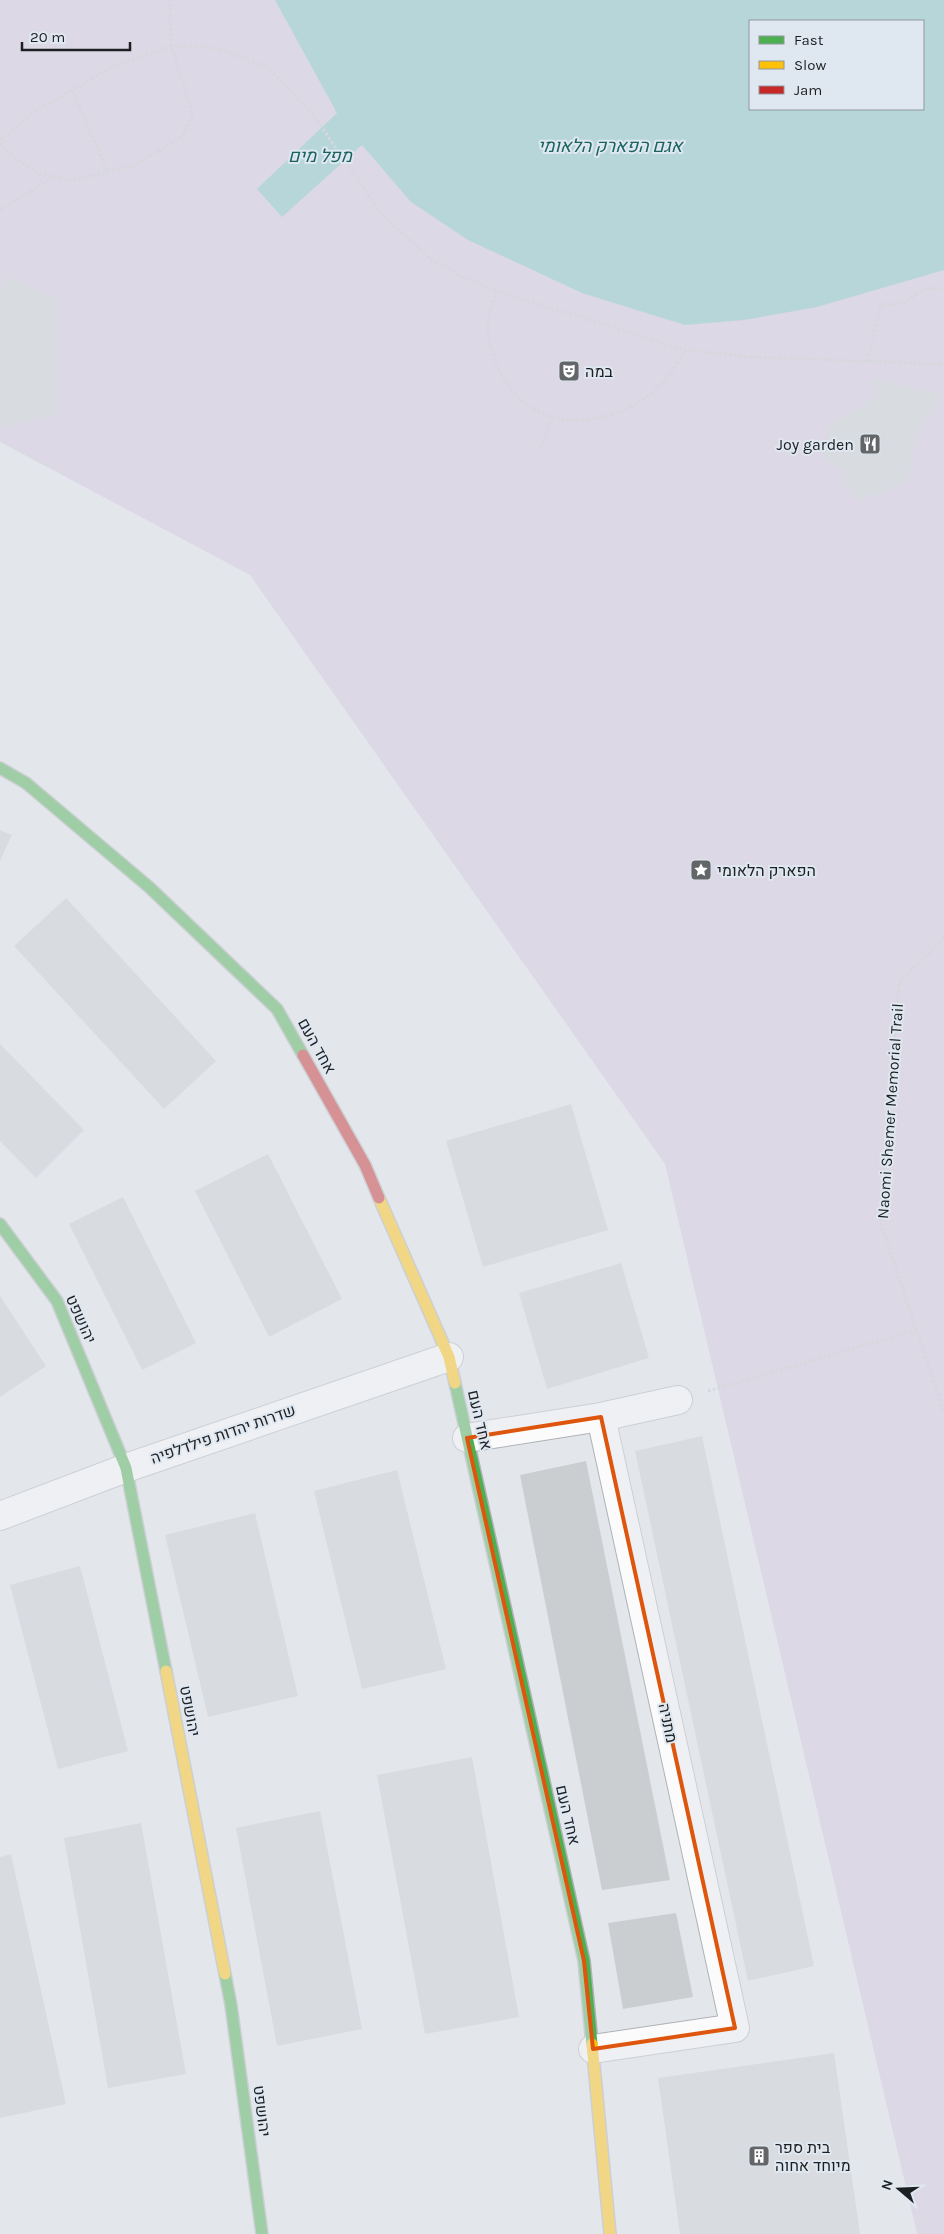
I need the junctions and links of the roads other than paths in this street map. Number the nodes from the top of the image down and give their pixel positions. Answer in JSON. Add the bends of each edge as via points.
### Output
{"nodes":[{"id":1,"x":0,"y":768,"type":"edge"},
{"id":2,"x":0,"y":1224,"type":"edge"},
{"id":3,"x":449,"y":1358,"type":"junction"},
{"id":4,"x":678,"y":1400,"type":"road end"},
{"id":5,"x":601,"y":1417,"type":"junction"},
{"id":6,"x":467,"y":1438,"type":"junction"},
{"id":7,"x":126,"y":1468,"type":"junction"},
{"id":8,"x":0,"y":1516,"type":"edge"},
{"id":9,"x":592,"y":2049,"type":"junction"},
{"id":10,"x":262,"y":2234,"type":"edge"},
{"id":11,"x":610,"y":2234,"type":"edge"}],
"edges":[{"from":1,"to":3,"type":"street","name":"אחד העם","via":[[26,783],[149,887],[277,1009],[364,1165]]},
{"from":2,"to":7,"type":"street","name":"יהושפט","via":[[57,1301]]},
{"from":3,"to":6,"type":"street","name":"אחד העם"},
{"from":3,"to":7,"type":"street","name":"שדרות יהדות פילדלפיה"},
{"from":4,"to":5,"type":"street"},
{"from":5,"to":6,"type":"street"},
{"from":5,"to":9,"type":"street","name":"מתניה","via":[[735,2028]]},
{"from":6,"to":9,"type":"street","name":"אחד העם","via":[[584,1960]]},
{"from":7,"to":8,"type":"street","name":"שדרות יהדות פילדלפיה"},
{"from":7,"to":10,"type":"street","name":"יהושפט","via":[[232,2005]]},
{"from":9,"to":11,"type":"street","name":"אחד העם"}]}
